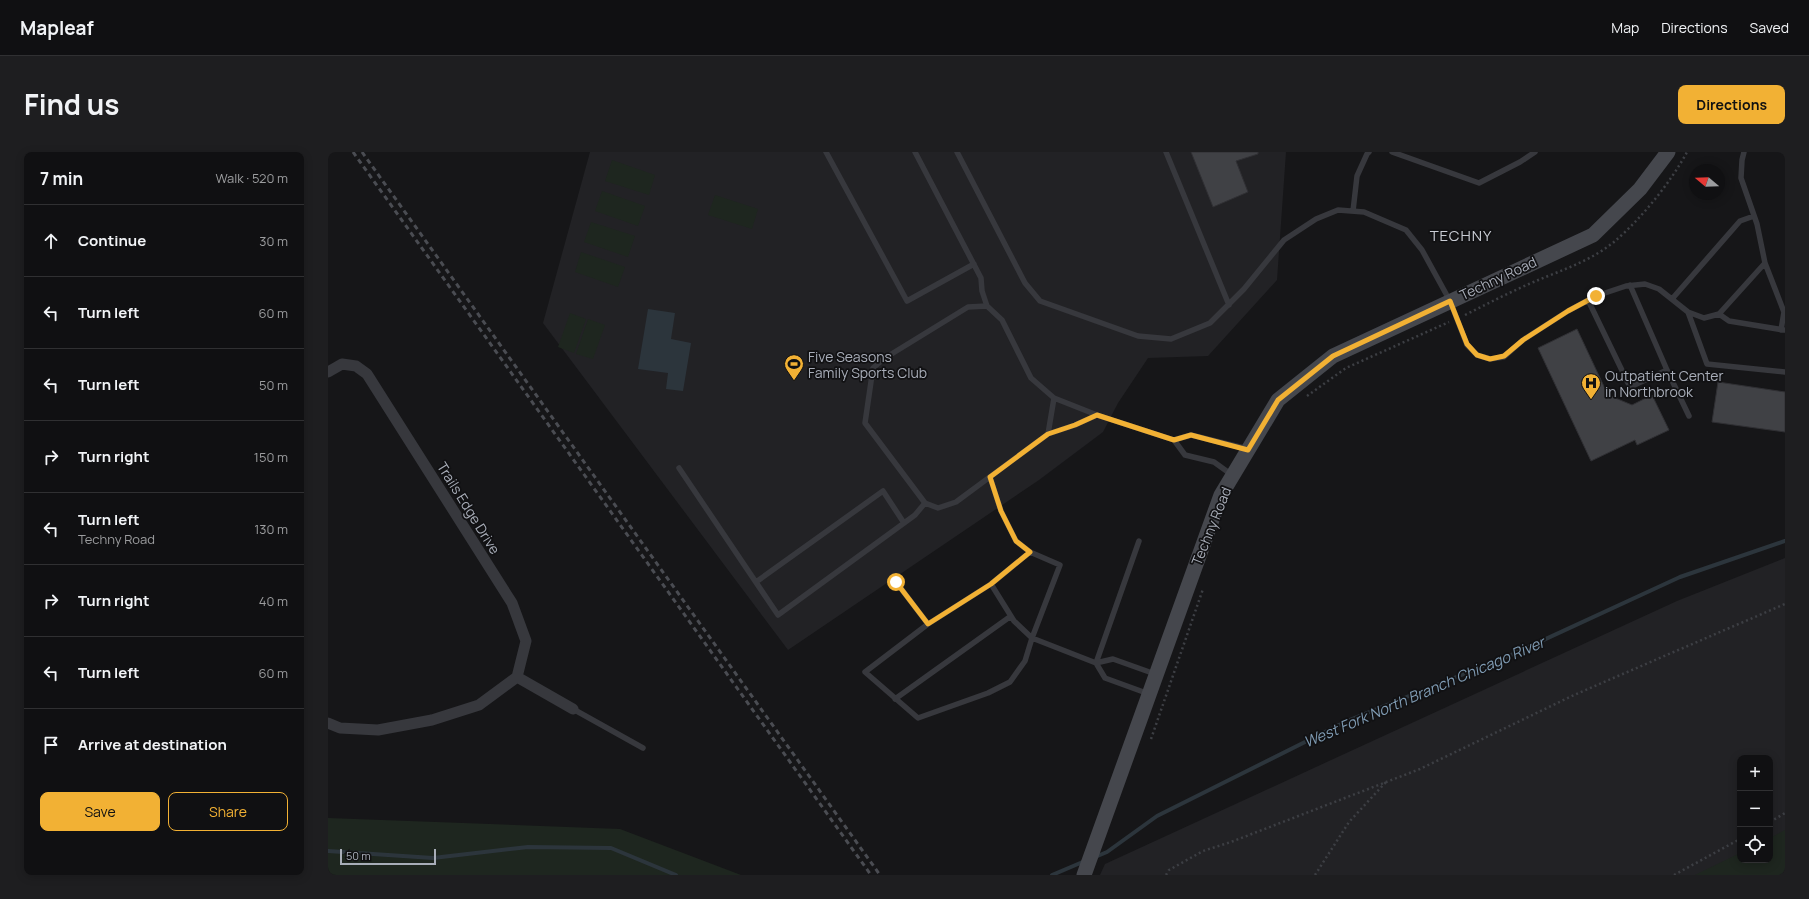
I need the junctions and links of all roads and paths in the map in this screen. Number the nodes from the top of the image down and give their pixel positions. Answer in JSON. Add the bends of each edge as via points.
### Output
{"nodes":[{"id":1,"x":826,"y":152,"type":"edge"},
{"id":2,"x":916,"y":152,"type":"edge"},
{"id":3,"x":957,"y":152,"type":"edge"},
{"id":4,"x":1166,"y":152,"type":"edge"},
{"id":5,"x":1369,"y":152,"type":"edge"},
{"id":6,"x":1392,"y":152,"type":"edge"},
{"id":7,"x":1535,"y":152,"type":"edge"},
{"id":8,"x":1668,"y":152,"type":"edge"},
{"id":9,"x":1687,"y":152,"type":"edge"},
{"id":10,"x":1744,"y":152,"type":"edge"},
{"id":11,"x":1353,"y":211,"type":"junction"},
{"id":12,"x":1754,"y":216,"type":"junction"},
{"id":13,"x":1765,"y":263,"type":"junction"},
{"id":14,"x":974,"y":264,"type":"junction"},
{"id":15,"x":1630,"y":285,"type":"junction"},
{"id":16,"x":1672,"y":299,"type":"junction"},
{"id":17,"x":1588,"y":300,"type":"junction"},
{"id":18,"x":1450,"y":301,"type":"junction"},
{"id":19,"x":1229,"y":305,"type":"junction"},
{"id":20,"x":987,"y":306,"type":"junction"},
{"id":21,"x":1688,"y":312,"type":"junction"},
{"id":22,"x":1719,"y":314,"type":"junction"},
{"id":23,"x":1457,"y":318,"type":"junction"},
{"id":24,"x":1783,"y":330,"type":"edge"},
{"id":25,"x":1668,"y":370,"type":"junction"},
{"id":26,"x":328,"y":372,"type":"edge"},
{"id":27,"x":1785,"y":372,"type":"edge"},
{"id":28,"x":1305,"y":397,"type":"dead end"},
{"id":29,"x":1054,"y":398,"type":"junction"},
{"id":30,"x":1097,"y":415,"type":"junction"},
{"id":31,"x":1689,"y":416,"type":"dead end"},
{"id":32,"x":1048,"y":434,"type":"junction"},
{"id":33,"x":1174,"y":440,"type":"junction"},
{"id":34,"x":1248,"y":450,"type":"junction"},
{"id":35,"x":679,"y":468,"type":"dead end"},
{"id":36,"x":1232,"y":475,"type":"junction"},
{"id":37,"x":990,"y":477,"type":"junction"},
{"id":38,"x":925,"y":503,"type":"junction"},
{"id":39,"x":904,"y":523,"type":"junction"},
{"id":40,"x":1139,"y":541,"type":"dead end"},
{"id":41,"x":1030,"y":552,"type":"junction"},
{"id":42,"x":756,"y":582,"type":"junction"},
{"id":43,"x":896,"y":582,"type":"dead end"},
{"id":44,"x":991,"y":584,"type":"junction"},
{"id":45,"x":1204,"y":587,"type":"dead end"},
{"id":46,"x":1785,"y":604,"type":"edge"},
{"id":47,"x":1011,"y":616,"type":"junction"},
{"id":48,"x":928,"y":624,"type":"junction"},
{"id":49,"x":1032,"y":638,"type":"junction"},
{"id":50,"x":1096,"y":663,"type":"junction"},
{"id":51,"x":1156,"y":674,"type":"junction"},
{"id":52,"x":517,"y":677,"type":"junction"},
{"id":53,"x":1149,"y":694,"type":"junction"},
{"id":54,"x":895,"y":699,"type":"junction"},
{"id":55,"x":573,"y":709,"type":"joint"},
{"id":56,"x":328,"y":723,"type":"edge"},
{"id":57,"x":1151,"y":739,"type":"dead end"},
{"id":58,"x":644,"y":748,"type":"dead end"},
{"id":59,"x":1387,"y":781,"type":"junction"},
{"id":60,"x":1785,"y":813,"type":"edge"},
{"id":61,"x":1773,"y":820,"type":"edge"},
{"id":62,"x":1737,"y":841,"type":"edge"},
{"id":63,"x":1084,"y":875,"type":"edge"},
{"id":64,"x":1166,"y":875,"type":"edge"},
{"id":65,"x":1315,"y":875,"type":"edge"},
{"id":66,"x":1674,"y":875,"type":"edge"}],
"edges":[{"from":1,"to":14,"type":"lane","via":[[907,301]]},
{"from":2,"to":14,"type":"lane"},
{"from":3,"to":19,"type":"lane","via":[[1025,283],[1040,301],[1138,336],[1171,339],[1210,323]]},
{"from":4,"to":19,"type":"lane"},
{"from":5,"to":11,"type":"lane","via":[[1357,176]]},
{"from":6,"to":7,"type":"lane","via":[[1479,182]]},
{"from":8,"to":18,"type":"main road","name":"Techny Road","via":[[1640,189],[1593,234]]},
{"from":9,"to":23,"type":"path","via":[[1678,169],[1651,203],[1614,242],[1581,262]]},
{"from":10,"to":12,"type":"lane","via":[[1741,178]]},
{"from":11,"to":18,"type":"lane","via":[[1364,212],[1406,230],[1422,250]]},
{"from":11,"to":19,"type":"lane","via":[[1338,210],[1316,219],[1284,240]]},
{"from":12,"to":13,"type":"lane"},
{"from":12,"to":16,"type":"lane","via":[[1740,221]]},
{"from":13,"to":22,"type":"lane"},
{"from":13,"to":24,"type":"lane","via":[[1784,312]]},
{"from":14,"to":20,"type":"lane","via":[[982,278],[982,291]]},
{"from":15,"to":16,"type":"lane","via":[[1645,284],[1659,288]]},
{"from":15,"to":17,"type":"lane"},
{"from":15,"to":25,"type":"lane"},
{"from":16,"to":21,"type":"lane"},
{"from":17,"to":23,"type":"lane","via":[[1523,340],[1504,356],[1490,359],[1477,355],[1467,344]]},
{"from":17,"to":25,"type":"lane","via":[[1630,387]]},
{"from":18,"to":23,"type":"lane"},
{"from":18,"to":34,"type":"main road","name":"Techny Road","via":[[1333,356],[1278,400]]},
{"from":20,"to":29,"type":"lane","via":[[1002,320],[1031,378]]},
{"from":20,"to":38,"type":"lane","via":[[968,306],[873,368],[865,423]]},
{"from":21,"to":22,"type":"lane","via":[[1704,318]]},
{"from":21,"to":27,"type":"lane","via":[[1706,364]]},
{"from":22,"to":24,"type":"lane","via":[[1729,321]]},
{"from":23,"to":28,"type":"path","via":[[1346,368]]},
{"from":25,"to":31,"type":"lane"},
{"from":26,"to":52,"type":"street","name":"Trails Edge Drive","via":[[342,364],[356,366],[367,374],[512,603],[526,641]]},
{"from":29,"to":30,"type":"lane"},
{"from":29,"to":32,"type":"lane"},
{"from":30,"to":32,"type":"lane"},
{"from":30,"to":33,"type":"lane"},
{"from":32,"to":37,"type":"lane"},
{"from":33,"to":34,"type":"lane","via":[[1191,435]]},
{"from":33,"to":36,"type":"lane","via":[[1186,455],[1214,462]]},
{"from":34,"to":36,"type":"main road","name":"Techny Road"},
{"from":35,"to":42,"type":"lane"},
{"from":36,"to":51,"type":"main road","name":"Techny Road","via":[[1220,495]]},
{"from":37,"to":38,"type":"lane","via":[[956,502],[938,508]]},
{"from":37,"to":41,"type":"lane","via":[[1001,511],[1016,541]]},
{"from":38,"to":39,"type":"lane"},
{"from":39,"to":42,"type":"lane","via":[[883,491]]},
{"from":39,"to":42,"type":"lane","via":[[778,615]]},
{"from":40,"to":50,"type":"lane"},
{"from":41,"to":44,"type":"lane"},
{"from":41,"to":49,"type":"lane","via":[[1060,564]]},
{"from":43,"to":48,"type":"lane"},
{"from":44,"to":47,"type":"lane"},
{"from":44,"to":48,"type":"lane"},
{"from":45,"to":57,"type":"path"},
{"from":46,"to":59,"type":"path","via":[[1574,695],[1444,758]]},
{"from":47,"to":49,"type":"lane"},
{"from":47,"to":54,"type":"lane"},
{"from":48,"to":54,"type":"lane","via":[[865,672]]},
{"from":49,"to":50,"type":"lane"},
{"from":49,"to":54,"type":"lane","via":[[1025,661],[1010,682],[988,693],[918,718]]},
{"from":50,"to":51,"type":"lane","via":[[1113,659]]},
{"from":50,"to":53,"type":"lane","via":[[1106,678]]},
{"from":51,"to":53,"type":"main road","name":"Techny Road"},
{"from":52,"to":55,"type":"street"},
{"from":52,"to":56,"type":"street","via":[[479,705],[432,720],[378,730],[340,728]]},
{"from":53,"to":63,"type":"main road","name":"Techny Road"},
{"from":55,"to":58,"type":"lane"},
{"from":59,"to":64,"type":"path","via":[[1203,851],[1169,870]]},
{"from":59,"to":65,"type":"path","via":[[1349,822]]},
{"from":60,"to":61,"type":"path"},
{"from":62,"to":66,"type":"path"}]}
